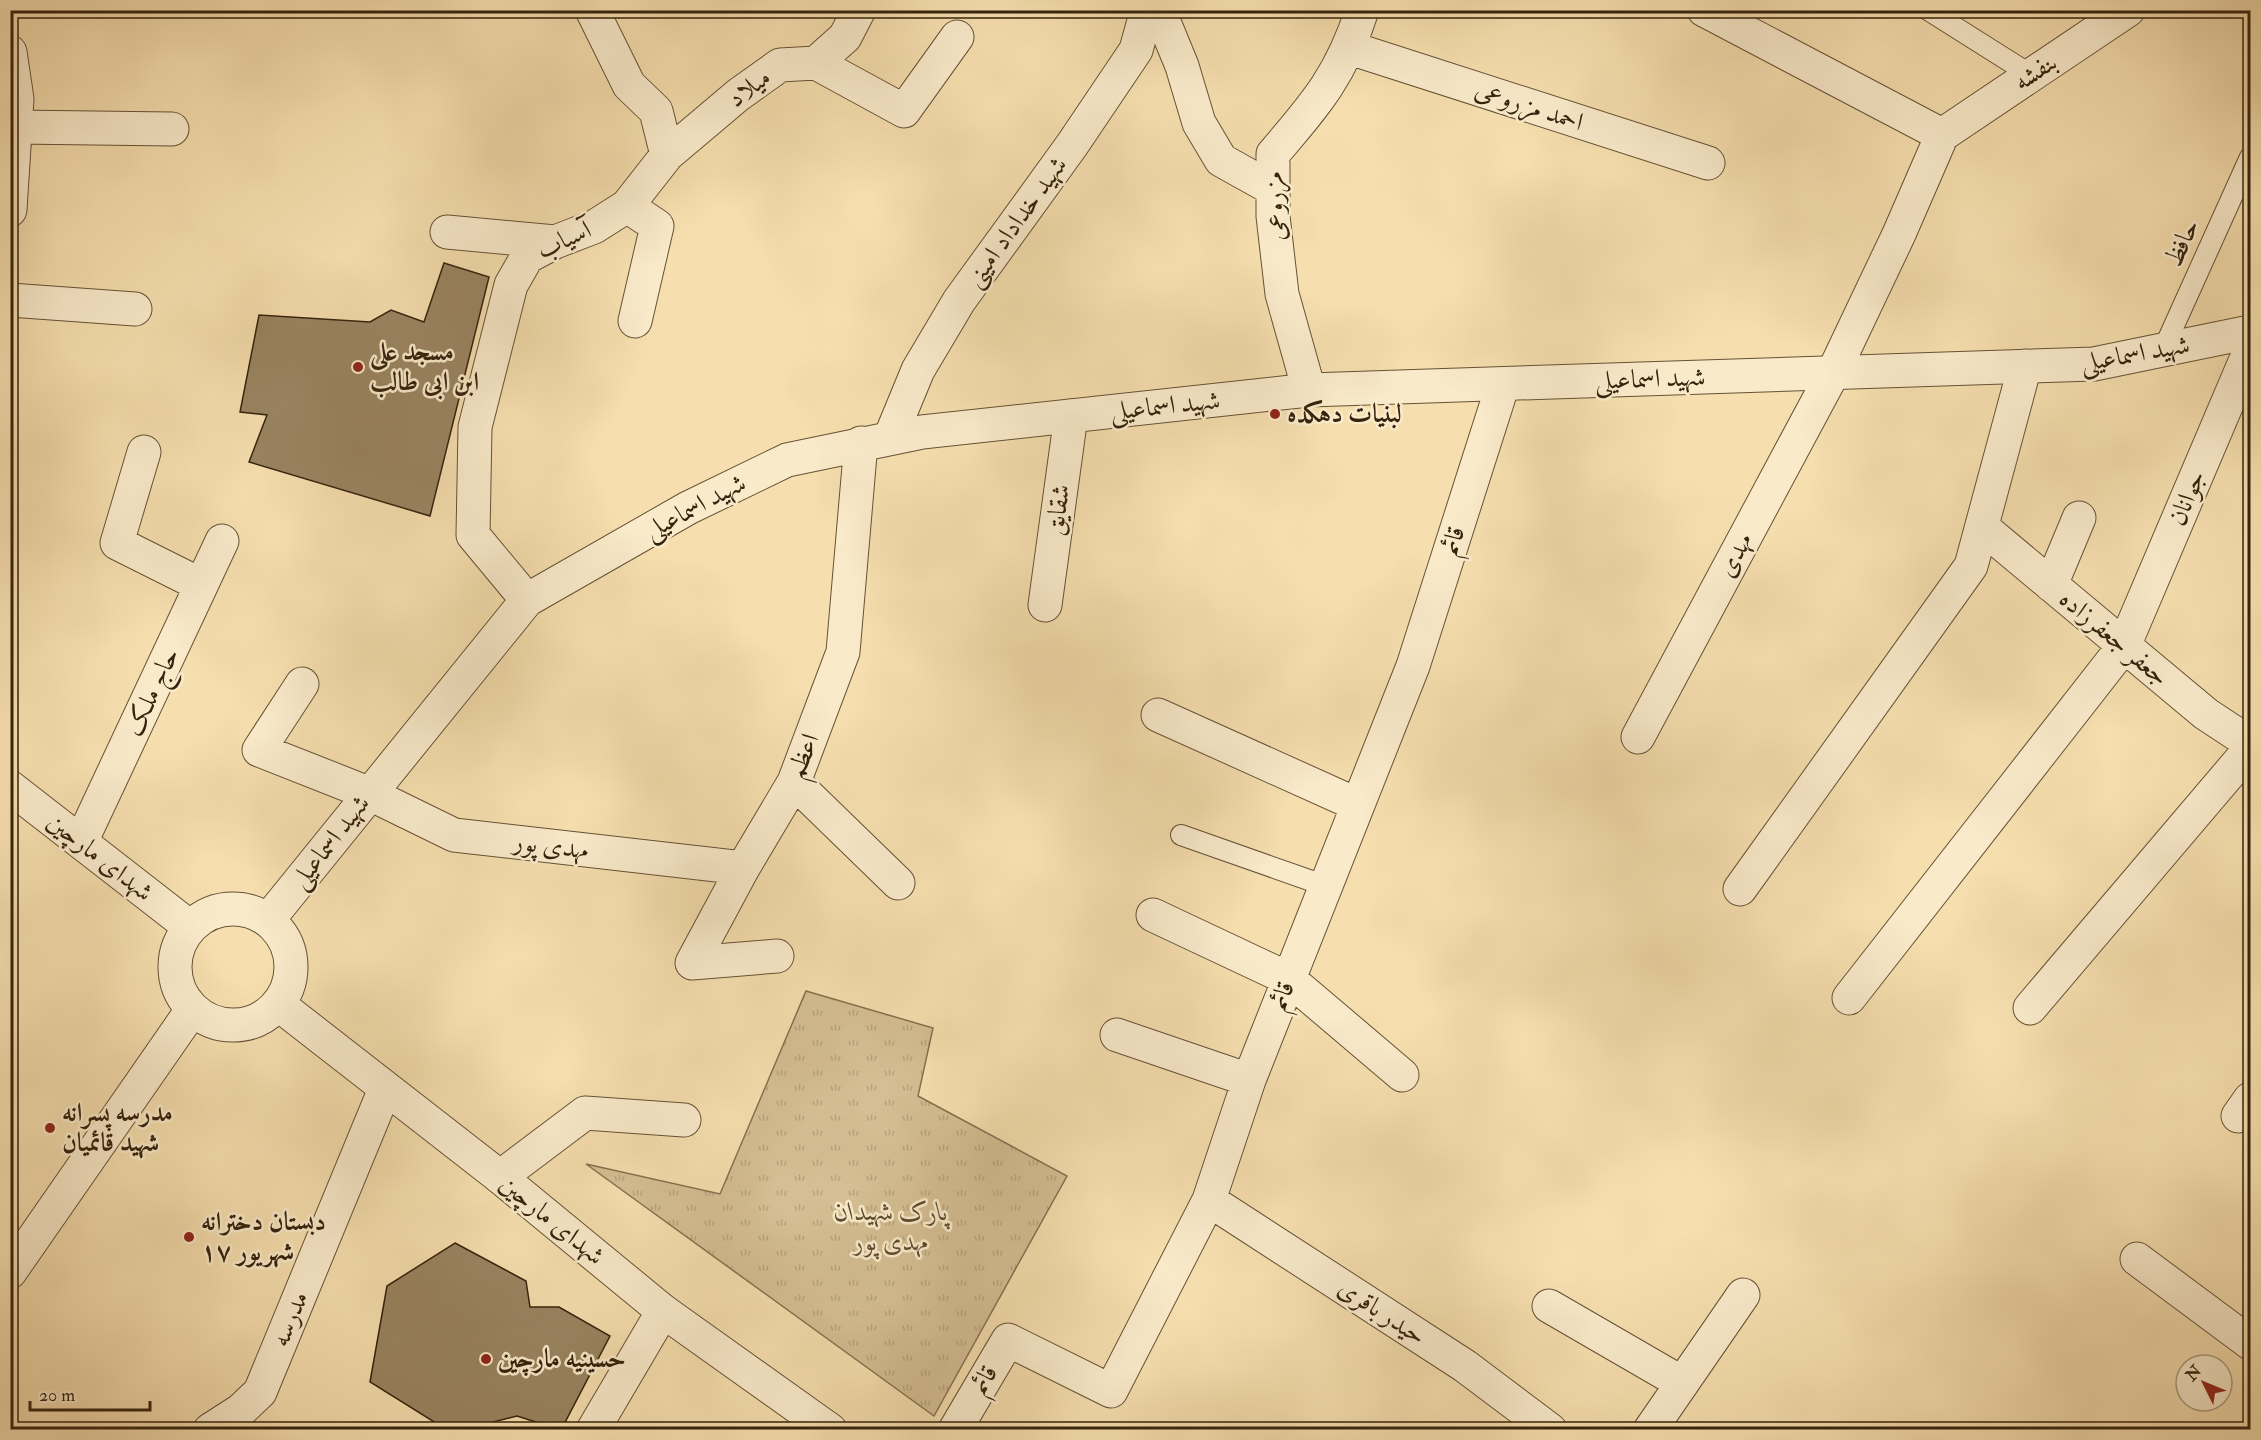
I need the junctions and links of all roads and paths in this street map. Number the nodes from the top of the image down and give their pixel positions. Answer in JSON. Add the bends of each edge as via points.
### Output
{"nodes":[{"id":1,"x":592,"y":10,"type":"edge"},
{"id":2,"x":859,"y":10,"type":"edge"},
{"id":3,"x":1147,"y":10,"type":"edge"},
{"id":4,"x":1159,"y":10,"type":"edge"},
{"id":5,"x":1362,"y":10,"type":"edge"},
{"id":6,"x":1704,"y":10,"type":"edge"},
{"id":7,"x":1928,"y":10,"type":"edge"},
{"id":8,"x":2128,"y":10,"type":"edge"},
{"id":9,"x":957,"y":37,"type":"dead end"},
{"id":10,"x":1350,"y":48,"type":"junction"},
{"id":11,"x":11,"y":56,"type":"edge"},
{"id":12,"x":816,"y":63,"type":"junction"},
{"id":13,"x":2031,"y":75,"type":"junction"},
{"id":14,"x":16,"y":127,"type":"junction"},
{"id":15,"x":172,"y":129,"type":"dead end"},
{"id":16,"x":1942,"y":135,"type":"junction"},
{"id":17,"x":667,"y":155,"type":"junction"},
{"id":18,"x":2250,"y":157,"type":"edge"},
{"id":19,"x":1708,"y":163,"type":"dead end"},
{"id":20,"x":1273,"y":189,"type":"junction"},
{"id":21,"x":627,"y":206,"type":"junction"},
{"id":22,"x":10,"y":210,"type":"edge"},
{"id":23,"x":447,"y":232,"type":"dead end"},
{"id":24,"x":555,"y":242,"type":"junction"},
{"id":25,"x":10,"y":300,"type":"edge"},
{"id":26,"x":135,"y":309,"type":"dead end"},
{"id":27,"x":635,"y":321,"type":"dead end"},
{"id":28,"x":2250,"y":332,"type":"edge"},
{"id":29,"x":2163,"y":350,"type":"junction"},
{"id":30,"x":2250,"y":350,"type":"edge"},
{"id":31,"x":2025,"y":366,"type":"junction"},
{"id":32,"x":1833,"y":373,"type":"junction"},
{"id":33,"x":1503,"y":384,"type":"junction"},
{"id":34,"x":1309,"y":390,"type":"junction"},
{"id":35,"x":1071,"y":416,"type":"junction"},
{"id":36,"x":876,"y":440,"type":"junction"},
{"id":37,"x":144,"y":452,"type":"dead end"},
{"id":38,"x":2079,"y":518,"type":"dead end"},
{"id":39,"x":1982,"y":527,"type":"junction"},
{"id":40,"x":222,"y":541,"type":"dead end"},
{"id":41,"x":201,"y":585,"type":"junction"},
{"id":42,"x":2052,"y":585,"type":"junction"},
{"id":43,"x":527,"y":600,"type":"junction"},
{"id":44,"x":1045,"y":605,"type":"dead end"},
{"id":45,"x":2124,"y":646,"type":"junction"},
{"id":46,"x":302,"y":684,"type":"dead end"},
{"id":47,"x":1158,"y":715,"type":"dead end"},
{"id":48,"x":1638,"y":737,"type":"dead end"},
{"id":49,"x":2250,"y":743,"type":"edge"},
{"id":50,"x":2250,"y":748,"type":"edge"},
{"id":51,"x":794,"y":782,"type":"junction"},
{"id":52,"x":10,"y":787,"type":"edge"},
{"id":53,"x":368,"y":793,"type":"junction"},
{"id":54,"x":1358,"y":806,"type":"junction"},
{"id":55,"x":1181,"y":835,"type":"dead end"},
{"id":56,"x":81,"y":842,"type":"junction"},
{"id":57,"x":743,"y":868,"type":"junction"},
{"id":58,"x":898,"y":883,"type":"dead end"},
{"id":59,"x":1326,"y":886,"type":"junction"},
{"id":60,"x":1740,"y":889,"type":"dead end"},
{"id":61,"x":1153,"y":915,"type":"dead end"},
{"id":62,"x":268,"y":920,"type":"junction"},
{"id":63,"x":190,"y":927,"type":"junction"},
{"id":64,"x":777,"y":956,"type":"dead end"},
{"id":65,"x":1289,"y":979,"type":"junction"},
{"id":66,"x":1850,"y":998,"type":"dead end"},
{"id":67,"x":278,"y":1004,"type":"junction"},
{"id":68,"x":2030,"y":1008,"type":"dead end"},
{"id":69,"x":192,"y":1010,"type":"junction"},
{"id":70,"x":1117,"y":1035,"type":"dead end"},
{"id":71,"x":1402,"y":1075,"type":"dead end"},
{"id":72,"x":1249,"y":1080,"type":"junction"},
{"id":73,"x":385,"y":1089,"type":"junction"},
{"id":74,"x":684,"y":1120,"type":"dead end"},
{"id":75,"x":500,"y":1177,"type":"junction"},
{"id":76,"x":1209,"y":1200,"type":"junction"},
{"id":77,"x":2137,"y":1259,"type":"dead end"},
{"id":78,"x":10,"y":1272,"type":"edge"},
{"id":79,"x":1743,"y":1295,"type":"dead end"},
{"id":80,"x":1549,"y":1306,"type":"dead end"},
{"id":81,"x":663,"y":1311,"type":"junction"},
{"id":82,"x":2250,"y":1343,"type":"edge"},
{"id":83,"x":1682,"y":1383,"type":"junction"},
{"id":84,"x":210,"y":1430,"type":"edge"},
{"id":85,"x":593,"y":1430,"type":"edge"},
{"id":86,"x":830,"y":1430,"type":"edge"},
{"id":87,"x":955,"y":1430,"type":"edge"},
{"id":88,"x":1550,"y":1430,"type":"edge"},
{"id":89,"x":1650,"y":1430,"type":"edge"}],
"edges":[{"from":1,"to":17,"type":"street","via":[[629,85],[656,111]]},
{"from":2,"to":12,"type":"street","via":[[844,37]]},
{"from":3,"to":36,"type":"street","name":"شهید خداداد امینی","via":[[1136,50],[959,301]]},
{"from":4,"to":20,"type":"street","via":[[1199,123],[1221,160]]},
{"from":5,"to":10,"type":"street","name":"مزروعی"},
{"from":6,"to":16,"type":"street"},
{"from":7,"to":13,"type":"lane"},
{"from":8,"to":13,"type":"street","name":"بنفشه"},
{"from":9,"to":12,"type":"street","via":[[904,111]]},
{"from":10,"to":19,"type":"street","name":"احمد مزروعی"},
{"from":10,"to":20,"type":"street","name":"مزروعی","via":[[1320,99],[1273,154]]},
{"from":11,"to":14,"type":"street"},
{"from":12,"to":17,"type":"street","name":"میلاد","via":[[780,65],[738,94]]},
{"from":13,"to":16,"type":"street","name":"بنفشه"},
{"from":14,"to":15,"type":"street"},
{"from":14,"to":22,"type":"street"},
{"from":16,"to":32,"type":"street","name":"مهدی"},
{"from":17,"to":21,"type":"street","name":"آسیاب"},
{"from":18,"to":29,"type":"lane","name":"حافظ"},
{"from":20,"to":34,"type":"street","name":"مزروعی","via":[[1282,294]]},
{"from":21,"to":24,"type":"street","name":"آسیاب","via":[[594,227]]},
{"from":21,"to":27,"type":"street","via":[[657,226]]},
{"from":23,"to":24,"type":"street"},
{"from":24,"to":43,"type":"street","name":"آسیاب","via":[[527,257],[511,285],[476,427],[473,535]]},
{"from":25,"to":26,"type":"street"},
{"from":28,"to":29,"type":"street","name":"شهید اسماعیلی"},
{"from":29,"to":31,"type":"street","name":"شهید اسماعیلی","via":[[2094,364]]},
{"from":30,"to":45,"type":"street","name":"جوانان"},
{"from":31,"to":32,"type":"street","name":"شهید اسماعیلی"},
{"from":31,"to":39,"type":"street"},
{"from":32,"to":33,"type":"street","name":"شهید اسماعیلی"},
{"from":32,"to":48,"type":"street","name":"مهدی"},
{"from":33,"to":34,"type":"street","name":"شهید اسماعیلی"},
{"from":33,"to":54,"type":"street","name":"قائم","via":[[1413,666]]},
{"from":34,"to":35,"type":"street","name":"شهید اسماعیلی"},
{"from":35,"to":36,"type":"street","name":"شهید اسماعیلی"},
{"from":35,"to":44,"type":"street","name":"شقایق"},
{"from":36,"to":43,"type":"street","name":"شهید اسماعیلی","via":[[787,460],[688,508]]},
{"from":36,"to":51,"type":"street","name":"اعظم","via":[[843,652]]},
{"from":37,"to":41,"type":"street","via":[[117,543]]},
{"from":38,"to":42,"type":"street"},
{"from":39,"to":42,"type":"street","name":"جعفر جعفرزاده"},
{"from":39,"to":60,"type":"street","via":[[1971,566]]},
{"from":40,"to":41,"type":"street","name":"حاج ملک"},
{"from":41,"to":56,"type":"street","name":"حاج ملک"},
{"from":42,"to":45,"type":"street","name":"جعفر جعفرزاده"},
{"from":43,"to":53,"type":"street","name":"شهید اسماعیلی"},
{"from":45,"to":49,"type":"street","name":"جعفر جعفرزاده","via":[[2206,714]]},
{"from":45,"to":66,"type":"street","name":"جوانان"},
{"from":46,"to":53,"type":"street","name":"مهدی پور","via":[[259,750]]},
{"from":47,"to":54,"type":"street"},
{"from":50,"to":68,"type":"street"},
{"from":51,"to":57,"type":"street","name":"اعظم"},
{"from":51,"to":58,"type":"street"},
{"from":52,"to":56,"type":"street","name":"شهدای مارچین"},
{"from":53,"to":57,"type":"street","name":"مهدی پور","via":[[454,835]]},
{"from":53,"to":62,"type":"street","name":"شهید اسماعیلی"},
{"from":54,"to":59,"type":"street","name":"قائم"},
{"from":55,"to":59,"type":"lane"},
{"from":56,"to":63,"type":"street","name":"شهدای مارچین"},
{"from":57,"to":64,"type":"street","name":"اعظم","via":[[692,963]]},
{"from":59,"to":65,"type":"street","name":"قائم"},
{"from":61,"to":65,"type":"street"},
{"from":62,"to":63,"type":"street","via":[[253,912],[220,910],[203,916]]},
{"from":62,"to":67,"type":"street","via":[[289,951],[288,988]]},
{"from":63,"to":69,"type":"street","via":[[179,942],[174,960],[177,986]]},
{"from":65,"to":71,"type":"street"},
{"from":65,"to":72,"type":"street","name":"قائم"},
{"from":67,"to":69,"type":"street","via":[[264,1017],[246,1025],[226,1026]]},
{"from":67,"to":73,"type":"street","name":"شهدای مارچین"},
{"from":69,"to":78,"type":"street"},
{"from":70,"to":72,"type":"street"},
{"from":72,"to":76,"type":"street","name":"قائم"},
{"from":73,"to":75,"type":"street","name":"شهدای مارچین"},
{"from":73,"to":84,"type":"street","name":"مدرسه","via":[[260,1392]]},
{"from":74,"to":75,"type":"street","via":[[585,1113]]},
{"from":75,"to":81,"type":"street","name":"شهدای مارچین"},
{"from":76,"to":87,"type":"street","name":"قائم","via":[[1111,1391],[1008,1340]]},
{"from":76,"to":88,"type":"street","name":"حیدر باقری","via":[[1465,1366]]},
{"from":77,"to":82,"type":"street"},
{"from":79,"to":83,"type":"street"},
{"from":80,"to":83,"type":"street"},
{"from":81,"to":85,"type":"street"},
{"from":81,"to":86,"type":"street","name":"شهدای مارچین"},
{"from":83,"to":89,"type":"street"}]}
